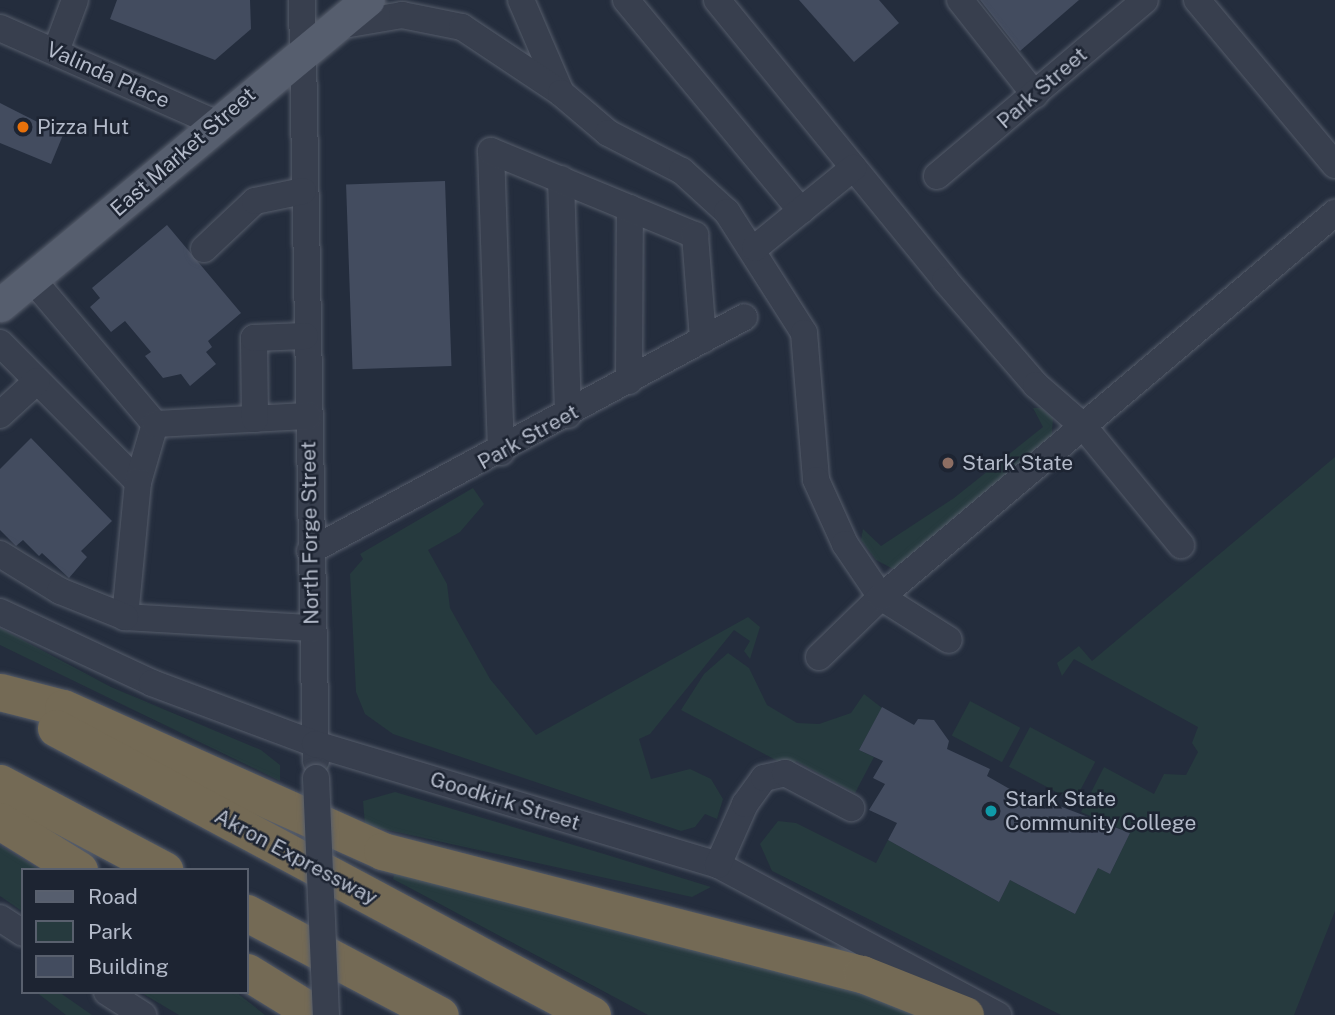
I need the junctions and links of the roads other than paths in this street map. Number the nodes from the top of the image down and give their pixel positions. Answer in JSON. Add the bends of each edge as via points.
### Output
{"nodes":[{"id":1,"x":75,"y":0,"type":"edge"},
{"id":2,"x":302,"y":0,"type":"edge"},
{"id":3,"x":368,"y":0,"type":"edge"},
{"id":4,"x":521,"y":0,"type":"edge"},
{"id":5,"x":626,"y":0,"type":"edge"},
{"id":6,"x":717,"y":0,"type":"edge"},
{"id":7,"x":960,"y":0,"type":"edge"},
{"id":8,"x":1145,"y":0,"type":"edge"},
{"id":9,"x":1196,"y":0,"type":"edge"},
{"id":10,"x":338,"y":26,"type":"junction"},
{"id":11,"x":0,"y":28,"type":"edge"},
{"id":12,"x":304,"y":50,"type":"junction"},
{"id":13,"x":55,"y":51,"type":"junction"},
{"id":14,"x":562,"y":93,"type":"junction"},
{"id":15,"x":1035,"y":95,"type":"junction"},
{"id":16,"x":215,"y":123,"type":"junction"},
{"id":17,"x":1335,"y":165,"type":"edge"},
{"id":18,"x":853,"y":168,"type":"junction"},
{"id":19,"x":937,"y":176,"type":"dead end"},
{"id":20,"x":561,"y":179,"type":"junction"},
{"id":21,"x":303,"y":191,"type":"junction"},
{"id":22,"x":630,"y":208,"type":"junction"},
{"id":23,"x":801,"y":211,"type":"junction"},
{"id":24,"x":1335,"y":213,"type":"edge"},
{"id":25,"x":755,"y":248,"type":"junction"},
{"id":26,"x":204,"y":249,"type":"dead end"},
{"id":27,"x":32,"y":279,"type":"junction"},
{"id":28,"x":0,"y":305,"type":"edge"},
{"id":29,"x":744,"y":317,"type":"dead end"},
{"id":30,"x":305,"y":336,"type":"junction"},
{"id":31,"x":704,"y":341,"type":"junction"},
{"id":32,"x":0,"y":343,"type":"edge"},
{"id":33,"x":37,"y":381,"type":"junction"},
{"id":34,"x":629,"y":381,"type":"junction"},
{"id":35,"x":0,"y":415,"type":"edge"},
{"id":36,"x":568,"y":415,"type":"junction"},
{"id":37,"x":308,"y":416,"type":"junction"},
{"id":38,"x":256,"y":419,"type":"junction"},
{"id":39,"x":155,"y":424,"type":"junction"},
{"id":40,"x":1083,"y":427,"type":"junction"},
{"id":41,"x":501,"y":452,"type":"junction"},
{"id":42,"x":138,"y":482,"type":"junction"},
{"id":43,"x":1181,"y":545,"type":"dead end"},
{"id":44,"x":310,"y":551,"type":"junction"},
{"id":45,"x":0,"y":554,"type":"edge"},
{"id":46,"x":881,"y":597,"type":"junction"},
{"id":47,"x":0,"y":612,"type":"edge"},
{"id":48,"x":125,"y":617,"type":"junction"},
{"id":49,"x":312,"y":628,"type":"junction"},
{"id":50,"x":949,"y":640,"type":"dead end"},
{"id":51,"x":820,"y":657,"type":"dead end"},
{"id":52,"x":0,"y":692,"type":"edge"},
{"id":53,"x":0,"y":698,"type":"edge"},
{"id":54,"x":315,"y":744,"type":"junction"},
{"id":55,"x":0,"y":783,"type":"edge"},
{"id":56,"x":851,"y":807,"type":"dead end"},
{"id":57,"x":0,"y":821,"type":"edge"},
{"id":58,"x":718,"y":865,"type":"junction"},
{"id":59,"x":76,"y":868,"type":"edge"},
{"id":60,"x":160,"y":868,"type":"edge"},
{"id":61,"x":248,"y":914,"type":"edge"},
{"id":62,"x":0,"y":918,"type":"edge"},
{"id":63,"x":21,"y":932,"type":"edge"},
{"id":64,"x":248,"y":973,"type":"edge"},
{"id":65,"x":110,"y":994,"type":"edge"},
{"id":66,"x":144,"y":1015,"type":"edge"},
{"id":67,"x":317,"y":1015,"type":"edge"},
{"id":68,"x":326,"y":1015,"type":"edge"},
{"id":69,"x":440,"y":1015,"type":"edge"},
{"id":70,"x":592,"y":1015,"type":"edge"},
{"id":71,"x":965,"y":1015,"type":"edge"},
{"id":72,"x":998,"y":1015,"type":"edge"}],
"edges":[{"from":1,"to":13,"type":"street"},
{"from":2,"to":12,"type":"street","name":"North Forge Street"},
{"from":3,"to":10,"type":"main road","name":"East Market Street"},
{"from":4,"to":14,"type":"street"},
{"from":5,"to":23,"type":"street"},
{"from":6,"to":18,"type":"street"},
{"from":7,"to":15,"type":"street"},
{"from":8,"to":15,"type":"street","name":"Park Street"},
{"from":9,"to":17,"type":"street"},
{"from":10,"to":12,"type":"main road","name":"East Market Street"},
{"from":10,"to":14,"type":"street","via":[[402,15],[438,18],[462,27]]},
{"from":11,"to":13,"type":"street","name":"Valinda Place"},
{"from":12,"to":16,"type":"main road","name":"East Market Street"},
{"from":12,"to":21,"type":"street","name":"North Forge Street"},
{"from":13,"to":16,"type":"street","name":"Valinda Place"},
{"from":14,"to":25,"type":"street","via":[[608,133],[682,171],[727,212]]},
{"from":15,"to":19,"type":"street","name":"Park Street"},
{"from":16,"to":27,"type":"main road","name":"East Market Street"},
{"from":18,"to":23,"type":"street"},
{"from":18,"to":40,"type":"street","via":[[1027,375]]},
{"from":20,"to":22,"type":"street"},
{"from":20,"to":36,"type":"street"},
{"from":20,"to":41,"type":"street","via":[[491,151]]},
{"from":21,"to":26,"type":"street","via":[[255,201]]},
{"from":21,"to":30,"type":"street","name":"North Forge Street"},
{"from":22,"to":31,"type":"street","via":[[695,235]]},
{"from":22,"to":34,"type":"street"},
{"from":23,"to":25,"type":"street"},
{"from":24,"to":40,"type":"street"},
{"from":25,"to":46,"type":"street","via":[[804,333],[816,480],[845,544]]},
{"from":27,"to":28,"type":"main road","name":"East Market Street"},
{"from":27,"to":39,"type":"street"},
{"from":29,"to":31,"type":"street","name":"Park Street"},
{"from":30,"to":37,"type":"street","name":"North Forge Street"},
{"from":30,"to":38,"type":"street","via":[[254,338]]},
{"from":31,"to":34,"type":"street","name":"Park Street"},
{"from":32,"to":33,"type":"street"},
{"from":33,"to":35,"type":"street"},
{"from":33,"to":42,"type":"street"},
{"from":34,"to":36,"type":"street","name":"Park Street"},
{"from":36,"to":41,"type":"street","name":"Park Street"},
{"from":37,"to":38,"type":"street"},
{"from":37,"to":44,"type":"street","name":"North Forge Street"},
{"from":38,"to":39,"type":"street"},
{"from":39,"to":42,"type":"street"},
{"from":40,"to":43,"type":"street"},
{"from":40,"to":46,"type":"street"},
{"from":41,"to":44,"type":"street","name":"Park Street"},
{"from":42,"to":48,"type":"street"},
{"from":44,"to":49,"type":"street","name":"North Forge Street"},
{"from":45,"to":48,"type":"street","via":[[60,591]]},
{"from":46,"to":50,"type":"street"},
{"from":46,"to":51,"type":"street"},
{"from":47,"to":54,"type":"street","name":"Goodkirk Street","via":[[152,683]]},
{"from":48,"to":49,"type":"street"},
{"from":49,"to":54,"type":"street","name":"North Forge Street"},
{"from":52,"to":71,"type":"highway","via":[[63,708],[382,851],[862,974]]},
{"from":53,"to":70,"type":"highway","name":"Akron Expressway"},
{"from":54,"to":58,"type":"street","name":"Goodkirk Street"},
{"from":54,"to":68,"type":"street","name":"North Forge Street","bridge":true},
{"from":55,"to":60,"type":"highway"},
{"from":56,"to":58,"type":"street","via":[[785,774],[764,778],[745,804]]},
{"from":57,"to":59,"type":"highway"},
{"from":58,"to":72,"type":"street","name":"Goodkirk Street"},
{"from":61,"to":69,"type":"highway"},
{"from":62,"to":63,"type":"street"},
{"from":64,"to":67,"type":"highway"},
{"from":65,"to":66,"type":"street"}]}
